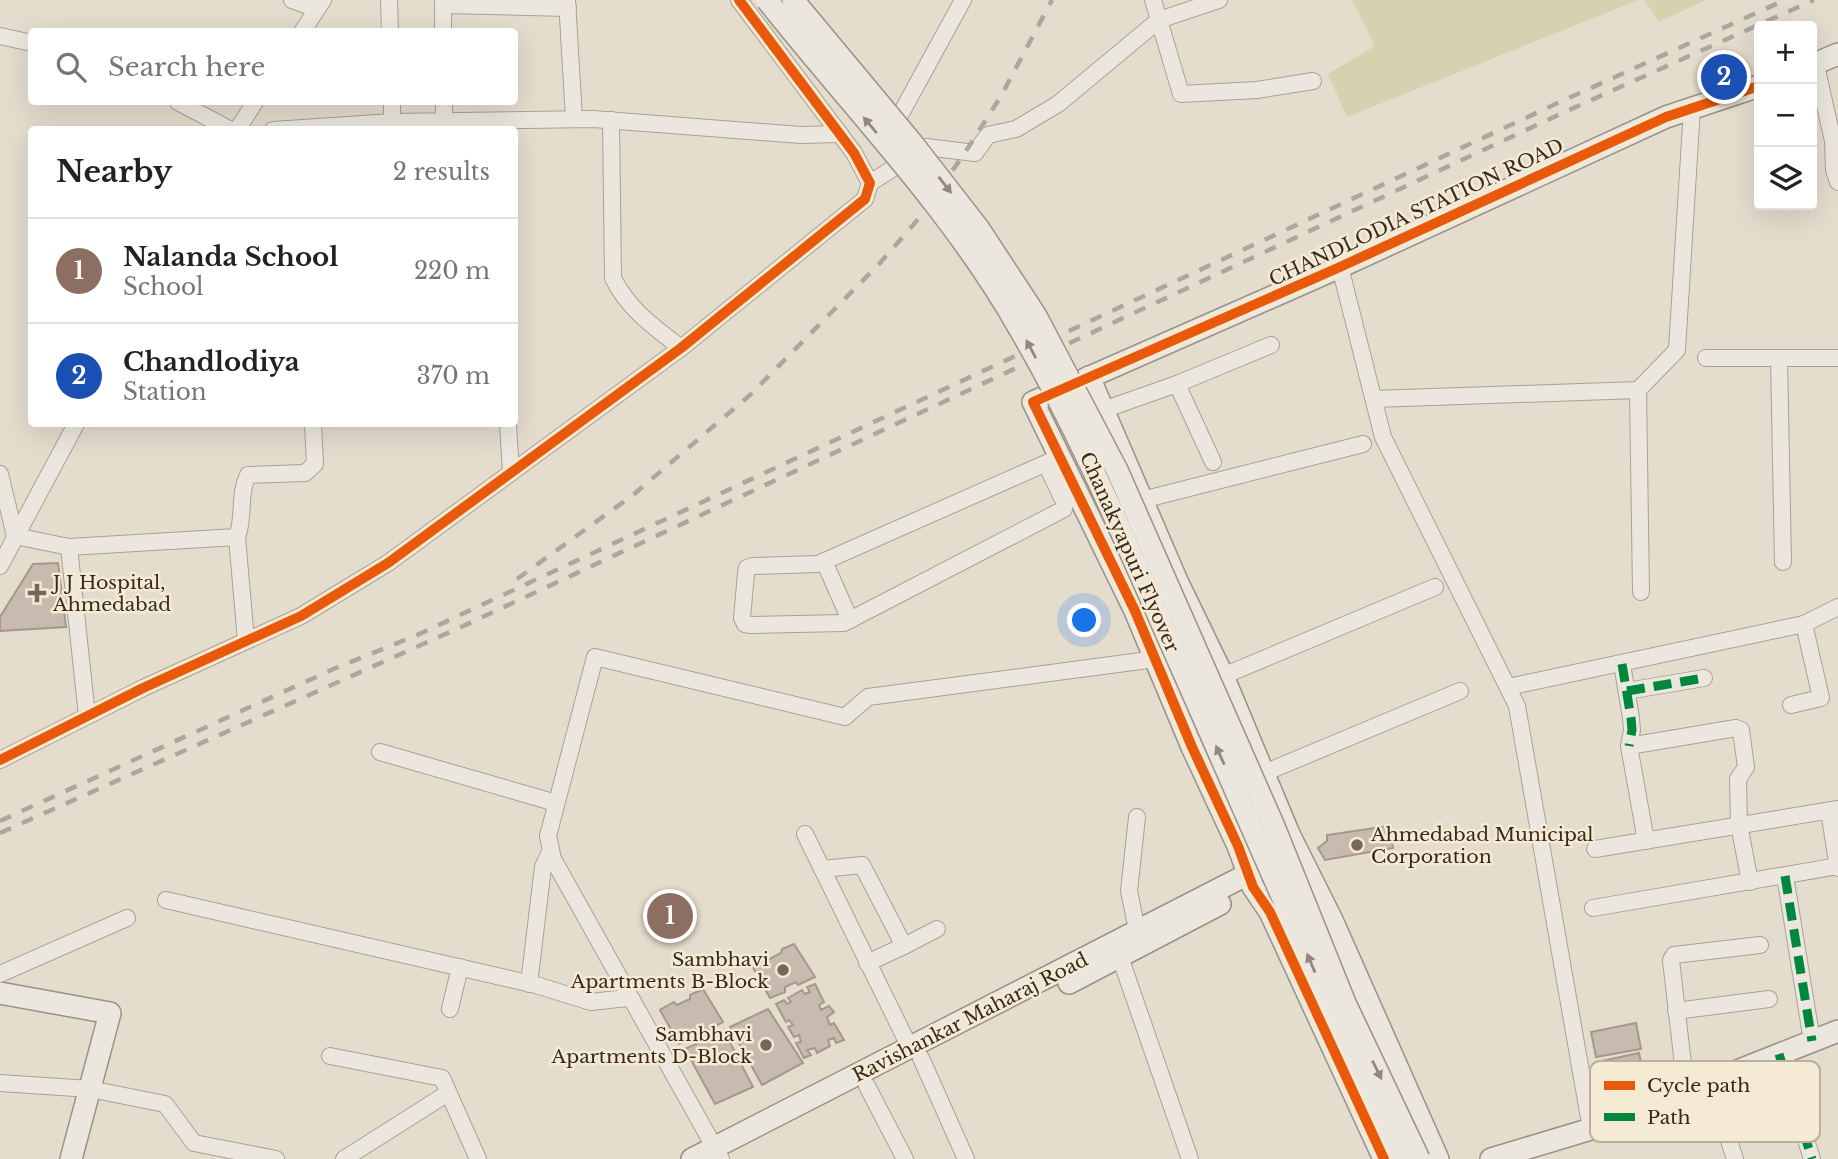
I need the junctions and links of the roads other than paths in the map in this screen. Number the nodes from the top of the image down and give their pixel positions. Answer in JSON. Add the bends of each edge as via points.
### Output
{"nodes":[{"id":1,"x":292,"y":0,"type":"edge"},
{"id":2,"x":389,"y":0,"type":"edge"},
{"id":3,"x":739,"y":0,"type":"edge"},
{"id":4,"x":767,"y":0,"type":"edge"},
{"id":5,"x":793,"y":0,"type":"edge"},
{"id":6,"x":804,"y":0,"type":"edge"},
{"id":7,"x":962,"y":0,"type":"edge"},
{"id":8,"x":1153,"y":0,"type":"edge"},
{"id":9,"x":1219,"y":0,"type":"edge"},
{"id":10,"x":443,"y":2,"type":"edge"},
{"id":11,"x":567,"y":4,"type":"edge"},
{"id":12,"x":320,"y":5,"type":"edge"},
{"id":13,"x":1159,"y":20,"type":"junction"},
{"id":14,"x":305,"y":28,"type":"edge"},
{"id":15,"x":390,"y":28,"type":"edge"},
{"id":16,"x":443,"y":28,"type":"edge"},
{"id":17,"x":0,"y":36,"type":"edge"},
{"id":18,"x":28,"y":42,"type":"edge"},
{"id":19,"x":1838,"y":54,"type":"edge"},
{"id":20,"x":1817,"y":62,"type":"edge"},
{"id":21,"x":1817,"y":75,"type":"edge"},
{"id":22,"x":1313,"y":81,"type":"dead end"},
{"id":23,"x":1754,"y":88,"type":"edge"},
{"id":24,"x":184,"y":105,"type":"edge"},
{"id":25,"x":253,"y":105,"type":"edge"},
{"id":26,"x":392,"y":105,"type":"edge"},
{"id":27,"x":443,"y":105,"type":"edge"},
{"id":28,"x":1692,"y":108,"type":"junction"},
{"id":29,"x":900,"y":117,"type":"junction"},
{"id":30,"x":574,"y":119,"type":"junction"},
{"id":31,"x":611,"y":120,"type":"junction"},
{"id":32,"x":444,"y":121,"type":"junction"},
{"id":33,"x":392,"y":122,"type":"junction"},
{"id":34,"x":503,"y":125,"type":"edge"},
{"id":35,"x":223,"y":126,"type":"edge"},
{"id":36,"x":240,"y":126,"type":"edge"},
{"id":37,"x":332,"y":126,"type":"edge"},
{"id":38,"x":840,"y":134,"type":"junction"},
{"id":39,"x":926,"y":147,"type":"junction"},
{"id":40,"x":1838,"y":182,"type":"edge"},
{"id":41,"x":870,"y":183,"type":"junction"},
{"id":42,"x":1340,"y":267,"type":"junction"},
{"id":43,"x":1271,"y":345,"type":"dead end"},
{"id":44,"x":681,"y":348,"type":"junction"},
{"id":45,"x":1706,"y":358,"type":"dead end"},
{"id":46,"x":1779,"y":358,"type":"junction"},
{"id":47,"x":1838,"y":358,"type":"edge"},
{"id":48,"x":1089,"y":377,"type":"junction"},
{"id":49,"x":1177,"y":384,"type":"junction"},
{"id":50,"x":1638,"y":390,"type":"junction"},
{"id":51,"x":1374,"y":399,"type":"junction"},
{"id":52,"x":1103,"y":410,"type":"junction"},
{"id":53,"x":74,"y":427,"type":"edge"},
{"id":54,"x":313,"y":427,"type":"edge"},
{"id":55,"x":508,"y":427,"type":"edge"},
{"id":56,"x":1363,"y":444,"type":"dead end"},
{"id":57,"x":1053,"y":461,"type":"junction"},
{"id":58,"x":1213,"y":462,"type":"dead end"},
{"id":59,"x":0,"y":474,"type":"edge"},
{"id":60,"x":511,"y":474,"type":"junction"},
{"id":61,"x":1142,"y":500,"type":"junction"},
{"id":62,"x":15,"y":536,"type":"junction"},
{"id":63,"x":237,"y":537,"type":"junction"},
{"id":64,"x":69,"y":547,"type":"junction"},
{"id":65,"x":824,"y":561,"type":"junction"},
{"id":66,"x":1783,"y":562,"type":"dead end"},
{"id":67,"x":0,"y":566,"type":"edge"},
{"id":68,"x":1435,"y":587,"type":"dead end"},
{"id":69,"x":1641,"y":592,"type":"dead end"},
{"id":70,"x":1838,"y":607,"type":"edge"},
{"id":71,"x":850,"y":620,"type":"junction"},
{"id":72,"x":1804,"y":624,"type":"junction"},
{"id":73,"x":246,"y":641,"type":"junction"},
{"id":74,"x":1156,"y":659,"type":"junction"},
{"id":75,"x":1622,"y":664,"type":"junction"},
{"id":76,"x":1223,"y":676,"type":"junction"},
{"id":77,"x":1704,"y":678,"type":"dead end"},
{"id":78,"x":1508,"y":687,"type":"junction"},
{"id":79,"x":1460,"y":691,"type":"dead end"},
{"id":80,"x":1626,"y":691,"type":"junction"},
{"id":81,"x":1791,"y":705,"type":"dead end"},
{"id":82,"x":88,"y":716,"type":"junction"},
{"id":83,"x":1629,"y":746,"type":"junction"},
{"id":84,"x":380,"y":752,"type":"dead end"},
{"id":85,"x":0,"y":760,"type":"edge"},
{"id":86,"x":1264,"y":773,"type":"junction"},
{"id":87,"x":556,"y":803,"type":"junction"},
{"id":88,"x":1833,"y":810,"type":"edge"},
{"id":89,"x":1137,"y":817,"type":"dead end"},
{"id":90,"x":1739,"y":825,"type":"junction"},
{"id":91,"x":805,"y":834,"type":"dead end"},
{"id":92,"x":1289,"y":834,"type":"junction"},
{"id":93,"x":1646,"y":841,"type":"junction"},
{"id":94,"x":1595,"y":849,"type":"dead end"},
{"id":95,"x":551,"y":850,"type":"junction"},
{"id":96,"x":1838,"y":867,"type":"edge"},
{"id":97,"x":822,"y":869,"type":"junction"},
{"id":98,"x":1785,"y":876,"type":"junction"},
{"id":99,"x":1313,"y":880,"type":"junction"},
{"id":100,"x":1251,"y":881,"type":"junction"},
{"id":101,"x":1750,"y":882,"type":"junction"},
{"id":102,"x":166,"y":901,"type":"dead end"},
{"id":103,"x":1593,"y":908,"type":"dead end"},
{"id":104,"x":127,"y":918,"type":"dead end"},
{"id":105,"x":937,"y":929,"type":"dead end"},
{"id":106,"x":1137,"y":930,"type":"junction"},
{"id":107,"x":1760,"y":945,"type":"dead end"},
{"id":108,"x":904,"y":946,"type":"junction"},
{"id":109,"x":1119,"y":957,"type":"junction"},
{"id":110,"x":867,"y":963,"type":"junction"},
{"id":111,"x":460,"y":967,"type":"junction"},
{"id":112,"x":0,"y":974,"type":"edge"},
{"id":113,"x":529,"y":984,"type":"junction"},
{"id":114,"x":0,"y":993,"type":"edge"},
{"id":115,"x":1769,"y":999,"type":"dead end"},
{"id":116,"x":632,"y":1000,"type":"junction"},
{"id":117,"x":450,"y":1009,"type":"dead end"},
{"id":118,"x":1676,"y":1011,"type":"junction"},
{"id":119,"x":1838,"y":1031,"type":"edge"},
{"id":120,"x":1812,"y":1041,"type":"junction"},
{"id":121,"x":916,"y":1053,"type":"junction"},
{"id":122,"x":1779,"y":1054,"type":"junction"},
{"id":123,"x":330,"y":1056,"type":"dead end"},
{"id":124,"x":1682,"y":1061,"type":"edge"},
{"id":125,"x":1762,"y":1061,"type":"edge"},
{"id":126,"x":1781,"y":1061,"type":"edge"},
{"id":127,"x":0,"y":1083,"type":"edge"},
{"id":128,"x":867,"y":1086,"type":"junction"},
{"id":129,"x":90,"y":1089,"type":"junction"},
{"id":130,"x":448,"y":1093,"type":"junction"},
{"id":131,"x":1590,"y":1123,"type":"edge"},
{"id":132,"x":1590,"y":1129,"type":"edge"},
{"id":133,"x":1729,"y":1142,"type":"edge"},
{"id":134,"x":1807,"y":1142,"type":"edge"},
{"id":135,"x":719,"y":1155,"type":"edge"},
{"id":136,"x":71,"y":1159,"type":"edge"},
{"id":137,"x":276,"y":1159,"type":"edge"},
{"id":138,"x":344,"y":1159,"type":"edge"},
{"id":139,"x":478,"y":1159,"type":"edge"},
{"id":140,"x":692,"y":1159,"type":"edge"},
{"id":141,"x":905,"y":1159,"type":"edge"},
{"id":142,"x":966,"y":1159,"type":"edge"},
{"id":143,"x":1190,"y":1159,"type":"edge"},
{"id":144,"x":1384,"y":1159,"type":"edge"},
{"id":145,"x":1401,"y":1159,"type":"edge"},
{"id":146,"x":1419,"y":1159,"type":"edge"},
{"id":147,"x":1438,"y":1159,"type":"edge"},
{"id":148,"x":1491,"y":1159,"type":"edge"},
{"id":149,"x":1735,"y":1159,"type":"edge"},
{"id":150,"x":1812,"y":1159,"type":"edge"}],
"edges":[{"from":1,"to":12,"type":"street"},
{"from":2,"to":15,"type":"street"},
{"from":3,"to":38,"type":"street"},
{"from":145,"to":4,"type":"main road","name":"Chanakyapuri Flyover","one_way":true,"bridge":true,"via":[[1332,1013],[1098,478],[1019,326],[962,241]]},
{"from":5,"to":146,"type":"main road","name":"Chanakyapuri Flyover","one_way":true,"bridge":true,"via":[[979,229],[1036,316],[1117,470],[1273,824],[1345,1003]]},
{"from":6,"to":29,"type":"street"},
{"from":7,"to":29,"type":"street"},
{"from":8,"to":13,"type":"street"},
{"from":9,"to":13,"type":"street"},
{"from":10,"to":11,"type":"street"},
{"from":10,"to":16,"type":"street"},
{"from":11,"to":30,"type":"street"},
{"from":12,"to":14,"type":"street"},
{"from":13,"to":22,"type":"street","via":[[1181,94]]},
{"from":13,"to":39,"type":"street","via":[[1058,104],[1016,129],[988,135],[975,153]]},
{"from":17,"to":18,"type":"street"},
{"from":19,"to":20,"type":"main road"},
{"from":21,"to":40,"type":"street"},
{"from":23,"to":28,"type":"main road","name":"CHANDLODIA STATION ROAD"},
{"from":24,"to":35,"type":"street"},
{"from":25,"to":36,"type":"street"},
{"from":26,"to":33,"type":"street"},
{"from":27,"to":32,"type":"street"},
{"from":28,"to":42,"type":"main road","name":"CHANDLODIA STATION ROAD"},
{"from":28,"to":50,"type":"street","via":[[1677,350]]},
{"from":29,"to":39,"type":"street"},
{"from":30,"to":31,"type":"street"},
{"from":30,"to":34,"type":"street"},
{"from":31,"to":38,"type":"street"},
{"from":31,"to":44,"type":"street","via":[[613,278],[635,312]]},
{"from":32,"to":33,"type":"street"},
{"from":32,"to":34,"type":"street"},
{"from":33,"to":37,"type":"street"},
{"from":38,"to":41,"type":"street"},
{"from":39,"to":41,"type":"street"},
{"from":41,"to":44,"type":"street","via":[[865,199]]},
{"from":42,"to":48,"type":"main road","name":"CHANDLODIA STATION ROAD"},
{"from":42,"to":51,"type":"street"},
{"from":43,"to":49,"type":"street"},
{"from":44,"to":60,"type":"street"},
{"from":45,"to":46,"type":"street"},
{"from":46,"to":47,"type":"street"},
{"from":46,"to":66,"type":"street"},
{"from":48,"to":52,"type":"main road"},
{"from":48,"to":57,"type":"main road","name":"CHANDLODIA STATION ROAD","via":[[1033,402]]},
{"from":49,"to":52,"type":"street"},
{"from":49,"to":58,"type":"street"},
{"from":50,"to":51,"type":"street"},
{"from":50,"to":69,"type":"street"},
{"from":51,"to":78,"type":"street","via":[[1383,437]]},
{"from":52,"to":61,"type":"main road"},
{"from":53,"to":62,"type":"street"},
{"from":54,"to":63,"type":"street","via":[[315,464],[305,474],[248,475],[242,488]]},
{"from":55,"to":60,"type":"street"},
{"from":56,"to":61,"type":"street"},
{"from":57,"to":65,"type":"street"},
{"from":57,"to":71,"type":"street","via":[[1064,509]]},
{"from":57,"to":74,"type":"main road"},
{"from":59,"to":62,"type":"street"},
{"from":60,"to":73,"type":"street","via":[[388,563],[301,616]]},
{"from":61,"to":76,"type":"main road"},
{"from":62,"to":64,"type":"street"},
{"from":62,"to":67,"type":"street"},
{"from":63,"to":64,"type":"street"},
{"from":63,"to":73,"type":"street"},
{"from":64,"to":82,"type":"street"},
{"from":65,"to":71,"type":"street"},
{"from":65,"to":71,"type":"street","via":[[747,568],[745,624]]},
{"from":68,"to":76,"type":"street"},
{"from":70,"to":72,"type":"street"},
{"from":72,"to":75,"type":"street"},
{"from":72,"to":81,"type":"street","via":[[1821,698]]},
{"from":73,"to":82,"type":"street"},
{"from":74,"to":87,"type":"street","via":[[867,697],[845,717],[595,657]]},
{"from":74,"to":100,"type":"main road"},
{"from":75,"to":78,"type":"street"},
{"from":75,"to":80,"type":"street"},
{"from":76,"to":86,"type":"main road"},
{"from":77,"to":80,"type":"street"},
{"from":78,"to":131,"type":"street","via":[[1517,706]]},
{"from":79,"to":86,"type":"street"},
{"from":80,"to":83,"type":"street","via":[[1632,730]]},
{"from":82,"to":85,"type":"street"},
{"from":83,"to":90,"type":"street","via":[[1741,730],[1746,767],[1738,779]]},
{"from":83,"to":93,"type":"street"},
{"from":84,"to":87,"type":"street"},
{"from":86,"to":92,"type":"main road"},
{"from":87,"to":95,"type":"street","via":[[548,836]]},
{"from":88,"to":90,"type":"street"},
{"from":88,"to":96,"type":"street"},
{"from":89,"to":106,"type":"street","via":[[1129,891]]},
{"from":90,"to":93,"type":"street"},
{"from":90,"to":101,"type":"street"},
{"from":91,"to":97,"type":"street"},
{"from":92,"to":99,"type":"main road"},
{"from":92,"to":100,"type":"main road","via":[[1278,858]]},
{"from":93,"to":94,"type":"street"},
{"from":95,"to":113,"type":"street","via":[[543,867]]},
{"from":95,"to":116,"type":"street"},
{"from":96,"to":98,"type":"street"},
{"from":97,"to":108,"type":"street","via":[[862,866]]},
{"from":97,"to":110,"type":"street"},
{"from":98,"to":101,"type":"street"},
{"from":98,"to":120,"type":"street"},
{"from":99,"to":100,"type":"main road","via":[[1287,875]]},
{"from":99,"to":147,"type":"main road"},
{"from":100,"to":106,"type":"main road","name":"Ravishankar Maharaj Road"},
{"from":100,"to":109,"type":"main road","name":"Ravishankar Maharaj Road"},
{"from":100,"to":144,"type":"main road","via":[[1270,912]]},
{"from":101,"to":103,"type":"street"},
{"from":102,"to":111,"type":"street"},
{"from":104,"to":112,"type":"street"},
{"from":105,"to":108,"type":"street"},
{"from":106,"to":121,"type":"main road","name":"Ravishankar Maharaj Road"},
{"from":107,"to":118,"type":"street","via":[[1674,955],[1670,964]]},
{"from":108,"to":110,"type":"street"},
{"from":109,"to":121,"type":"main road","name":"Ravishankar Maharaj Road"},
{"from":109,"to":143,"type":"street"},
{"from":110,"to":121,"type":"street"},
{"from":111,"to":113,"type":"street"},
{"from":111,"to":117,"type":"street"},
{"from":113,"to":116,"type":"street","via":[[591,1002]]},
{"from":114,"to":129,"type":"main road","via":[[110,1013]]},
{"from":115,"to":118,"type":"street"},
{"from":116,"to":135,"type":"street"},
{"from":118,"to":124,"type":"street"},
{"from":119,"to":120,"type":"main road"},
{"from":120,"to":122,"type":"main road"},
{"from":121,"to":128,"type":"main road","name":"Ravishankar Maharaj Road"},
{"from":121,"to":135,"type":"main road","name":"Ravishankar Maharaj Road"},
{"from":121,"to":142,"type":"street"},
{"from":122,"to":125,"type":"main road"},
{"from":122,"to":126,"type":"street"},
{"from":123,"to":130,"type":"street","via":[[442,1079]]},
{"from":127,"to":129,"type":"street"},
{"from":128,"to":135,"type":"main road","name":"Ravishankar Maharaj Road"},
{"from":128,"to":141,"type":"street"},
{"from":129,"to":136,"type":"main road"},
{"from":129,"to":137,"type":"street","via":[[165,1104],[194,1143]]},
{"from":130,"to":138,"type":"street"},
{"from":130,"to":139,"type":"street"},
{"from":132,"to":148,"type":"main road"},
{"from":133,"to":149,"type":"street"},
{"from":134,"to":150,"type":"street"},
{"from":135,"to":140,"type":"main road","name":"Ravishankar Maharaj Road"}]}
